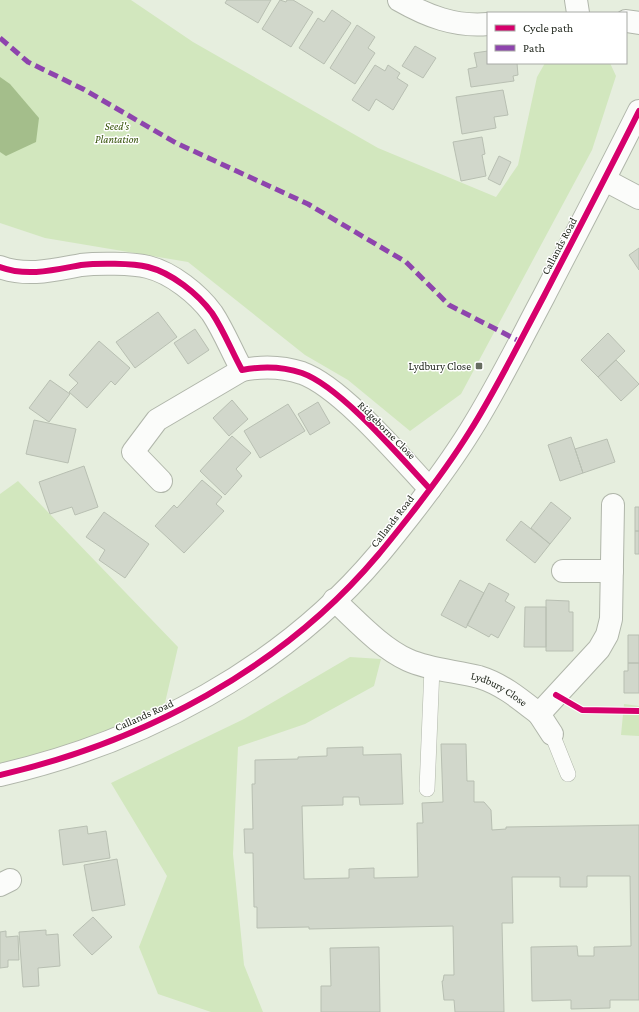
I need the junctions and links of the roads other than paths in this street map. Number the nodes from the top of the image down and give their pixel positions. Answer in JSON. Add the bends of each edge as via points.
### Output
{"nodes":[{"id":1,"x":399,"y":0,"type":"edge"},
{"id":2,"x":576,"y":0,"type":"edge"},
{"id":3,"x":578,"y":12,"type":"edge"},
{"id":4,"x":627,"y":21,"type":"edge"},
{"id":5,"x":639,"y":23,"type":"edge"},
{"id":6,"x":487,"y":24,"type":"edge"},
{"id":7,"x":639,"y":111,"type":"edge"},
{"id":8,"x":605,"y":180,"type":"junction"},
{"id":9,"x":639,"y":198,"type":"edge"},
{"id":10,"x":0,"y":267,"type":"edge"},
{"id":11,"x":242,"y":370,"type":"junction"},
{"id":12,"x":161,"y":481,"type":"dead end"},
{"id":13,"x":430,"y":489,"type":"junction"},
{"id":14,"x":613,"y":505,"type":"dead end"},
{"id":15,"x":563,"y":571,"type":"dead end"},
{"id":16,"x":612,"y":572,"type":"junction"},
{"id":17,"x":334,"y":600,"type":"junction"},
{"id":18,"x":432,"y":668,"type":"junction"},
{"id":19,"x":539,"y":714,"type":"junction"},
{"id":20,"x":552,"y":734,"type":"joint"},
{"id":21,"x":0,"y":774,"type":"edge"},
{"id":22,"x":568,"y":774,"type":"dead end"},
{"id":23,"x":427,"y":789,"type":"dead end"}],
"edges":[{"from":1,"to":6,"type":"street","via":[[441,20],[471,25]]},
{"from":2,"to":3,"type":"street"},
{"from":4,"to":5,"type":"street"},
{"from":7,"to":8,"type":"street","name":"Callands Road"},
{"from":8,"to":9,"type":"street"},
{"from":8,"to":13,"type":"street","name":"Callands Road","via":[[470,432]]},
{"from":10,"to":11,"type":"street","via":[[12,272],[35,273],[89,264],[148,267],[177,281],[212,313]]},
{"from":11,"to":12,"type":"street","name":"Ridgeborne Close","via":[[157,420],[133,452]]},
{"from":11,"to":13,"type":"street","name":"Ridgeborne Close","via":[[262,366],[283,368],[317,380],[354,411]]},
{"from":13,"to":17,"type":"street","name":"Callands Road","via":[[377,557]]},
{"from":14,"to":16,"type":"street","name":"Lydbury Close"},
{"from":15,"to":16,"type":"street"},
{"from":16,"to":19,"type":"street","name":"Lydbury Close","via":[[611,619],[607,635],[599,649]]},
{"from":17,"to":18,"type":"street","name":"Lydbury Close","via":[[394,652]]},
{"from":17,"to":21,"type":"street","name":"Callands Road","via":[[292,637],[253,666],[206,696],[161,720],[45,764]]},
{"from":18,"to":19,"type":"street","name":"Lydbury Close","via":[[479,678],[502,686]]},
{"from":18,"to":23,"type":"lane"},
{"from":19,"to":20,"type":"street","name":"Lydbury Close"},
{"from":20,"to":22,"type":"lane"}]}
